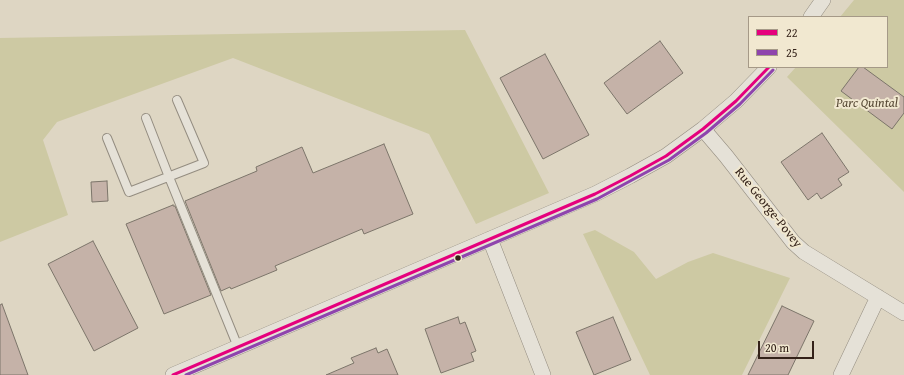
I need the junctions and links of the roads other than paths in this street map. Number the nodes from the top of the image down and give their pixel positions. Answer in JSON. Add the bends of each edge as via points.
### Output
{"nodes":[{"id":1,"x":823,"y":0,"type":"edge"},
{"id":2,"x":812,"y":16,"type":"edge"},
{"id":3,"x":768,"y":68,"type":"edge"},
{"id":4,"x":177,"y":100,"type":"dead end"},
{"id":5,"x":146,"y":118,"type":"dead end"},
{"id":6,"x":703,"y":129,"type":"junction"},
{"id":7,"x":107,"y":138,"type":"dead end"},
{"id":8,"x":169,"y":177,"type":"junction"},
{"id":9,"x":490,"y":239,"type":"junction"},
{"id":10,"x":878,"y":297,"type":"junction"},
{"id":11,"x":904,"y":312,"type":"edge"},
{"id":12,"x":238,"y":347,"type":"junction"},
{"id":13,"x":172,"y":375,"type":"edge"},
{"id":14,"x":543,"y":375,"type":"edge"},
{"id":15,"x":841,"y":375,"type":"edge"}],
"edges":[{"from":1,"to":2,"type":"street"},
{"from":3,"to":6,"type":"street","via":[[736,101]]},
{"from":4,"to":8,"type":"lane","via":[[204,164]]},
{"from":5,"to":8,"type":"lane"},
{"from":6,"to":9,"type":"street","via":[[666,156],[630,176],[595,194]]},
{"from":6,"to":10,"type":"street","name":"Rue George-Povey","via":[[792,242]]},
{"from":7,"to":8,"type":"lane","via":[[129,192]]},
{"from":8,"to":12,"type":"lane"},
{"from":9,"to":12,"type":"street"},
{"from":9,"to":14,"type":"street"},
{"from":10,"to":11,"type":"street","name":"Rue George-Povey"},
{"from":10,"to":15,"type":"street"},
{"from":12,"to":13,"type":"street"}]}
